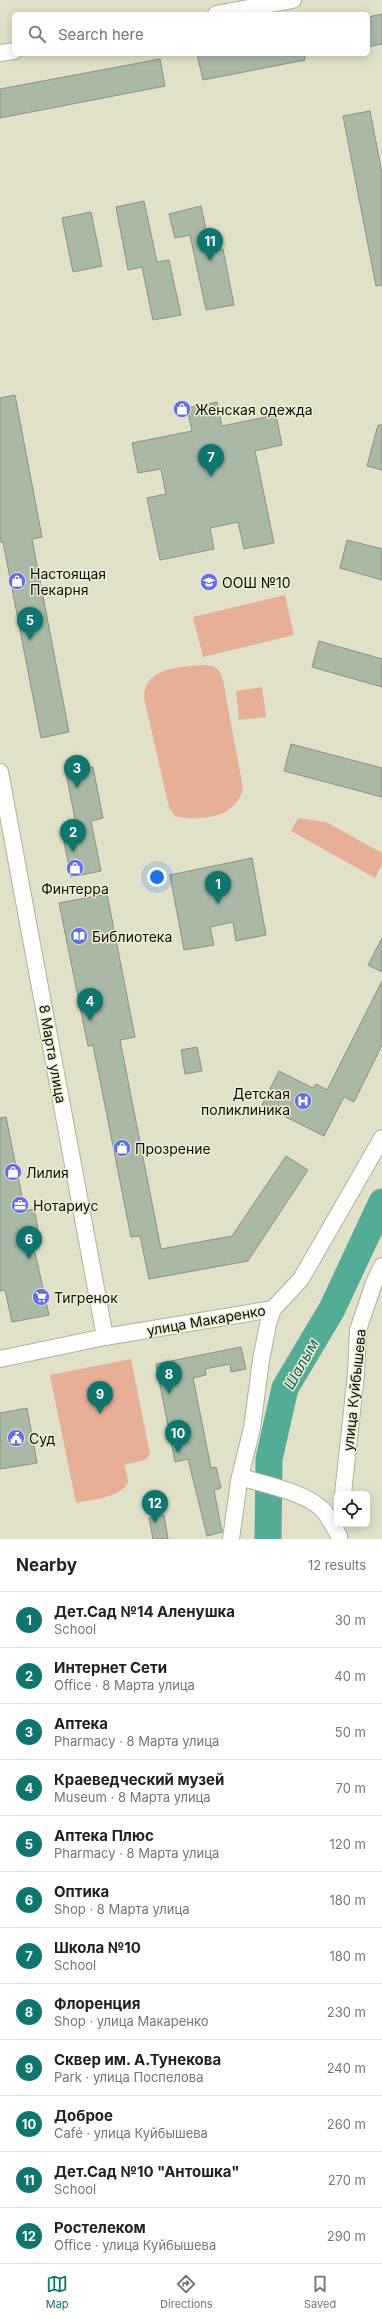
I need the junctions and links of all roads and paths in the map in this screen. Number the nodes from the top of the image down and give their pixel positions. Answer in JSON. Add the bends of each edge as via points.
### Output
{"nodes":[{"id":1,"x":293,"y":0,"type":"edge"},
{"id":2,"x":227,"y":12,"type":"edge"},
{"id":3,"x":12,"y":51,"type":"edge"},
{"id":4,"x":0,"y":53,"type":"edge"},
{"id":5,"x":0,"y":772,"type":"edge"},
{"id":6,"x":382,"y":1138,"type":"edge"},
{"id":7,"x":382,"y":1266,"type":"edge"},
{"id":8,"x":273,"y":1309,"type":"junction"},
{"id":9,"x":105,"y":1337,"type":"junction"},
{"id":10,"x":0,"y":1359,"type":"edge"},
{"id":11,"x":240,"y":1477,"type":"junction"},
{"id":12,"x":343,"y":1491,"type":"edge"},
{"id":13,"x":339,"y":1533,"type":"edge"},
{"id":14,"x":231,"y":1539,"type":"edge"}],
"edges":[{"from":1,"to":2,"type":"street"},
{"from":3,"to":4,"type":"street"},
{"from":5,"to":9,"type":"street","name":"8 Марта улица"},
{"from":6,"to":8,"type":"street","name":"улица Макаренко","via":[[301,1279]]},
{"from":7,"to":12,"type":"street","name":"улица Куйбышева","via":[[358,1330],[356,1374]]},
{"from":8,"to":9,"type":"street","name":"улица Макаренко"},
{"from":8,"to":11,"type":"street","via":[[268,1324],[252,1428]]},
{"from":9,"to":10,"type":"street","name":"улица Макаренко"},
{"from":11,"to":13,"type":"street","via":[[306,1499],[322,1509]]},
{"from":11,"to":14,"type":"street"}]}
